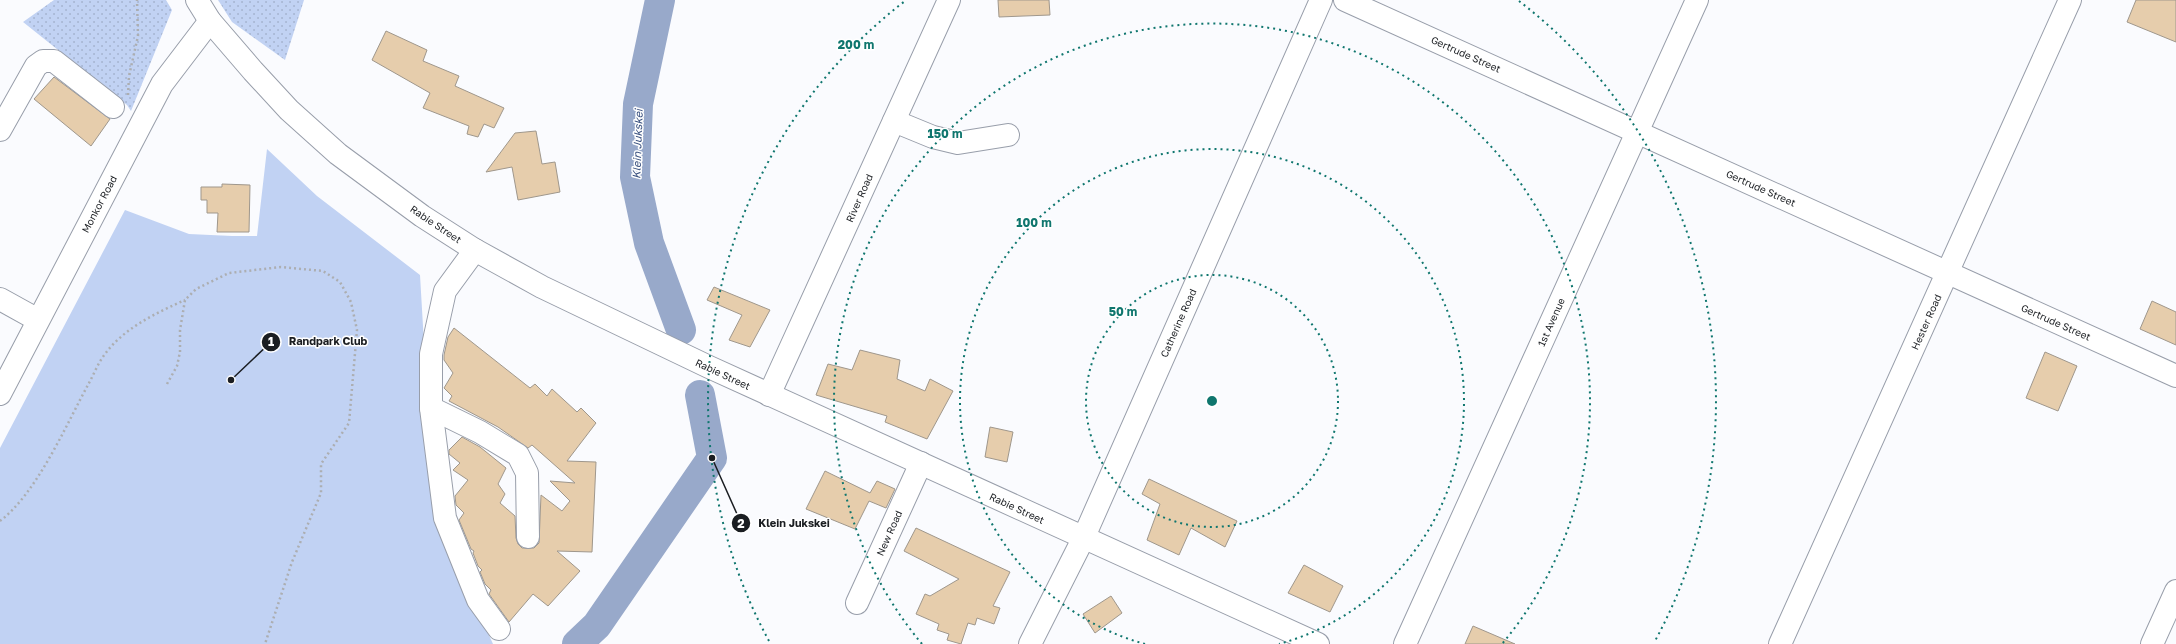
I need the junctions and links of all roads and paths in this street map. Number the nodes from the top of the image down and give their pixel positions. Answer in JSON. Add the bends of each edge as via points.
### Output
{"nodes":[{"id":1,"x":137,"y":0,"type":"edge"},
{"id":2,"x":197,"y":0,"type":"edge"},
{"id":3,"x":949,"y":0,"type":"edge"},
{"id":4,"x":1320,"y":0,"type":"edge"},
{"id":5,"x":1346,"y":0,"type":"edge"},
{"id":6,"x":1697,"y":0,"type":"edge"},
{"id":7,"x":2070,"y":0,"type":"edge"},
{"id":8,"x":210,"y":21,"type":"junction"},
{"id":9,"x":120,"y":103,"type":"joint"},
{"id":10,"x":894,"y":121,"type":"junction"},
{"id":11,"x":0,"y":130,"type":"edge"},
{"id":12,"x":1638,"y":132,"type":"junction"},
{"id":13,"x":1008,"y":135,"type":"dead end"},
{"id":14,"x":475,"y":250,"type":"junction"},
{"id":15,"x":1948,"y":274,"type":"junction"},
{"id":16,"x":0,"y":299,"type":"edge"},
{"id":17,"x":185,"y":300,"type":"junction"},
{"id":18,"x":38,"y":320,"type":"junction"},
{"id":19,"x":2176,"y":376,"type":"edge"},
{"id":20,"x":167,"y":384,"type":"dead end"},
{"id":21,"x":0,"y":394,"type":"edge"},
{"id":22,"x":769,"y":395,"type":"junction"},
{"id":23,"x":431,"y":408,"type":"junction"},
{"id":24,"x":921,"y":463,"type":"junction"},
{"id":25,"x":0,"y":521,"type":"edge"},
{"id":26,"x":528,"y":537,"type":"dead end"},
{"id":27,"x":1083,"y":539,"type":"junction"},
{"id":28,"x":2176,"y":591,"type":"edge"},
{"id":29,"x":857,"y":603,"type":"dead end"},
{"id":30,"x":499,"y":629,"type":"dead end"},
{"id":31,"x":265,"y":644,"type":"edge"},
{"id":32,"x":1030,"y":644,"type":"edge"},
{"id":33,"x":1318,"y":644,"type":"edge"},
{"id":34,"x":1405,"y":644,"type":"edge"},
{"id":35,"x":1780,"y":644,"type":"edge"},
{"id":36,"x":2152,"y":644,"type":"edge"}],
"edges":[{"from":1,"to":9,"type":"path","via":[[138,36]]},
{"from":2,"to":8,"type":"street","name":"Rabie Street"},
{"from":3,"to":10,"type":"street","name":"River Road"},
{"from":4,"to":27,"type":"street","name":"Catherine Road"},
{"from":5,"to":12,"type":"street","name":"Gertrude Street"},
{"from":6,"to":12,"type":"street","name":"1st Avenue"},
{"from":7,"to":15,"type":"street","name":"Hester Road"},
{"from":8,"to":14,"type":"street","name":"Rabie Street","via":[[289,110],[338,154],[422,216]]},
{"from":8,"to":18,"type":"street","name":"Monkor Road","via":[[162,84]]},
{"from":9,"to":11,"type":"street","via":[[54,62],[43,62],[36,66]]},
{"from":10,"to":13,"type":"street","via":[[933,137],[958,143]]},
{"from":10,"to":22,"type":"street","name":"River Road"},
{"from":12,"to":15,"type":"street","name":"Gertrude Street"},
{"from":12,"to":34,"type":"street","name":"1st Avenue"},
{"from":14,"to":22,"type":"street","name":"Rabie Street","via":[[542,287]]},
{"from":14,"to":23,"type":"street","via":[[445,291],[431,354]]},
{"from":15,"to":19,"type":"street","name":"Gertrude Street"},
{"from":15,"to":35,"type":"street","name":"Hester Road"},
{"from":16,"to":18,"type":"street"},
{"from":17,"to":20,"type":"path","via":[[177,366]]},
{"from":17,"to":25,"type":"path","via":[[156,312],[120,337],[104,354],[39,474],[10,514]]},
{"from":17,"to":31,"type":"path","via":[[196,289],[229,273],[281,267],[323,271],[340,282],[352,302],[356,330],[349,423],[321,464],[321,493],[292,562]]},
{"from":18,"to":21,"type":"street","name":"Monkor Road"},
{"from":22,"to":24,"type":"street","name":"Rabie Street"},
{"from":23,"to":26,"type":"street","via":[[480,432],[518,455],[526,473]]},
{"from":23,"to":30,"type":"street","via":[[445,518],[478,600]]},
{"from":24,"to":27,"type":"street","name":"Rabie Street"},
{"from":24,"to":29,"type":"street","name":"New Road"},
{"from":27,"to":32,"type":"street","name":"Catherine Road"},
{"from":27,"to":33,"type":"street","name":"Rabie Street"},
{"from":28,"to":36,"type":"street"}]}
